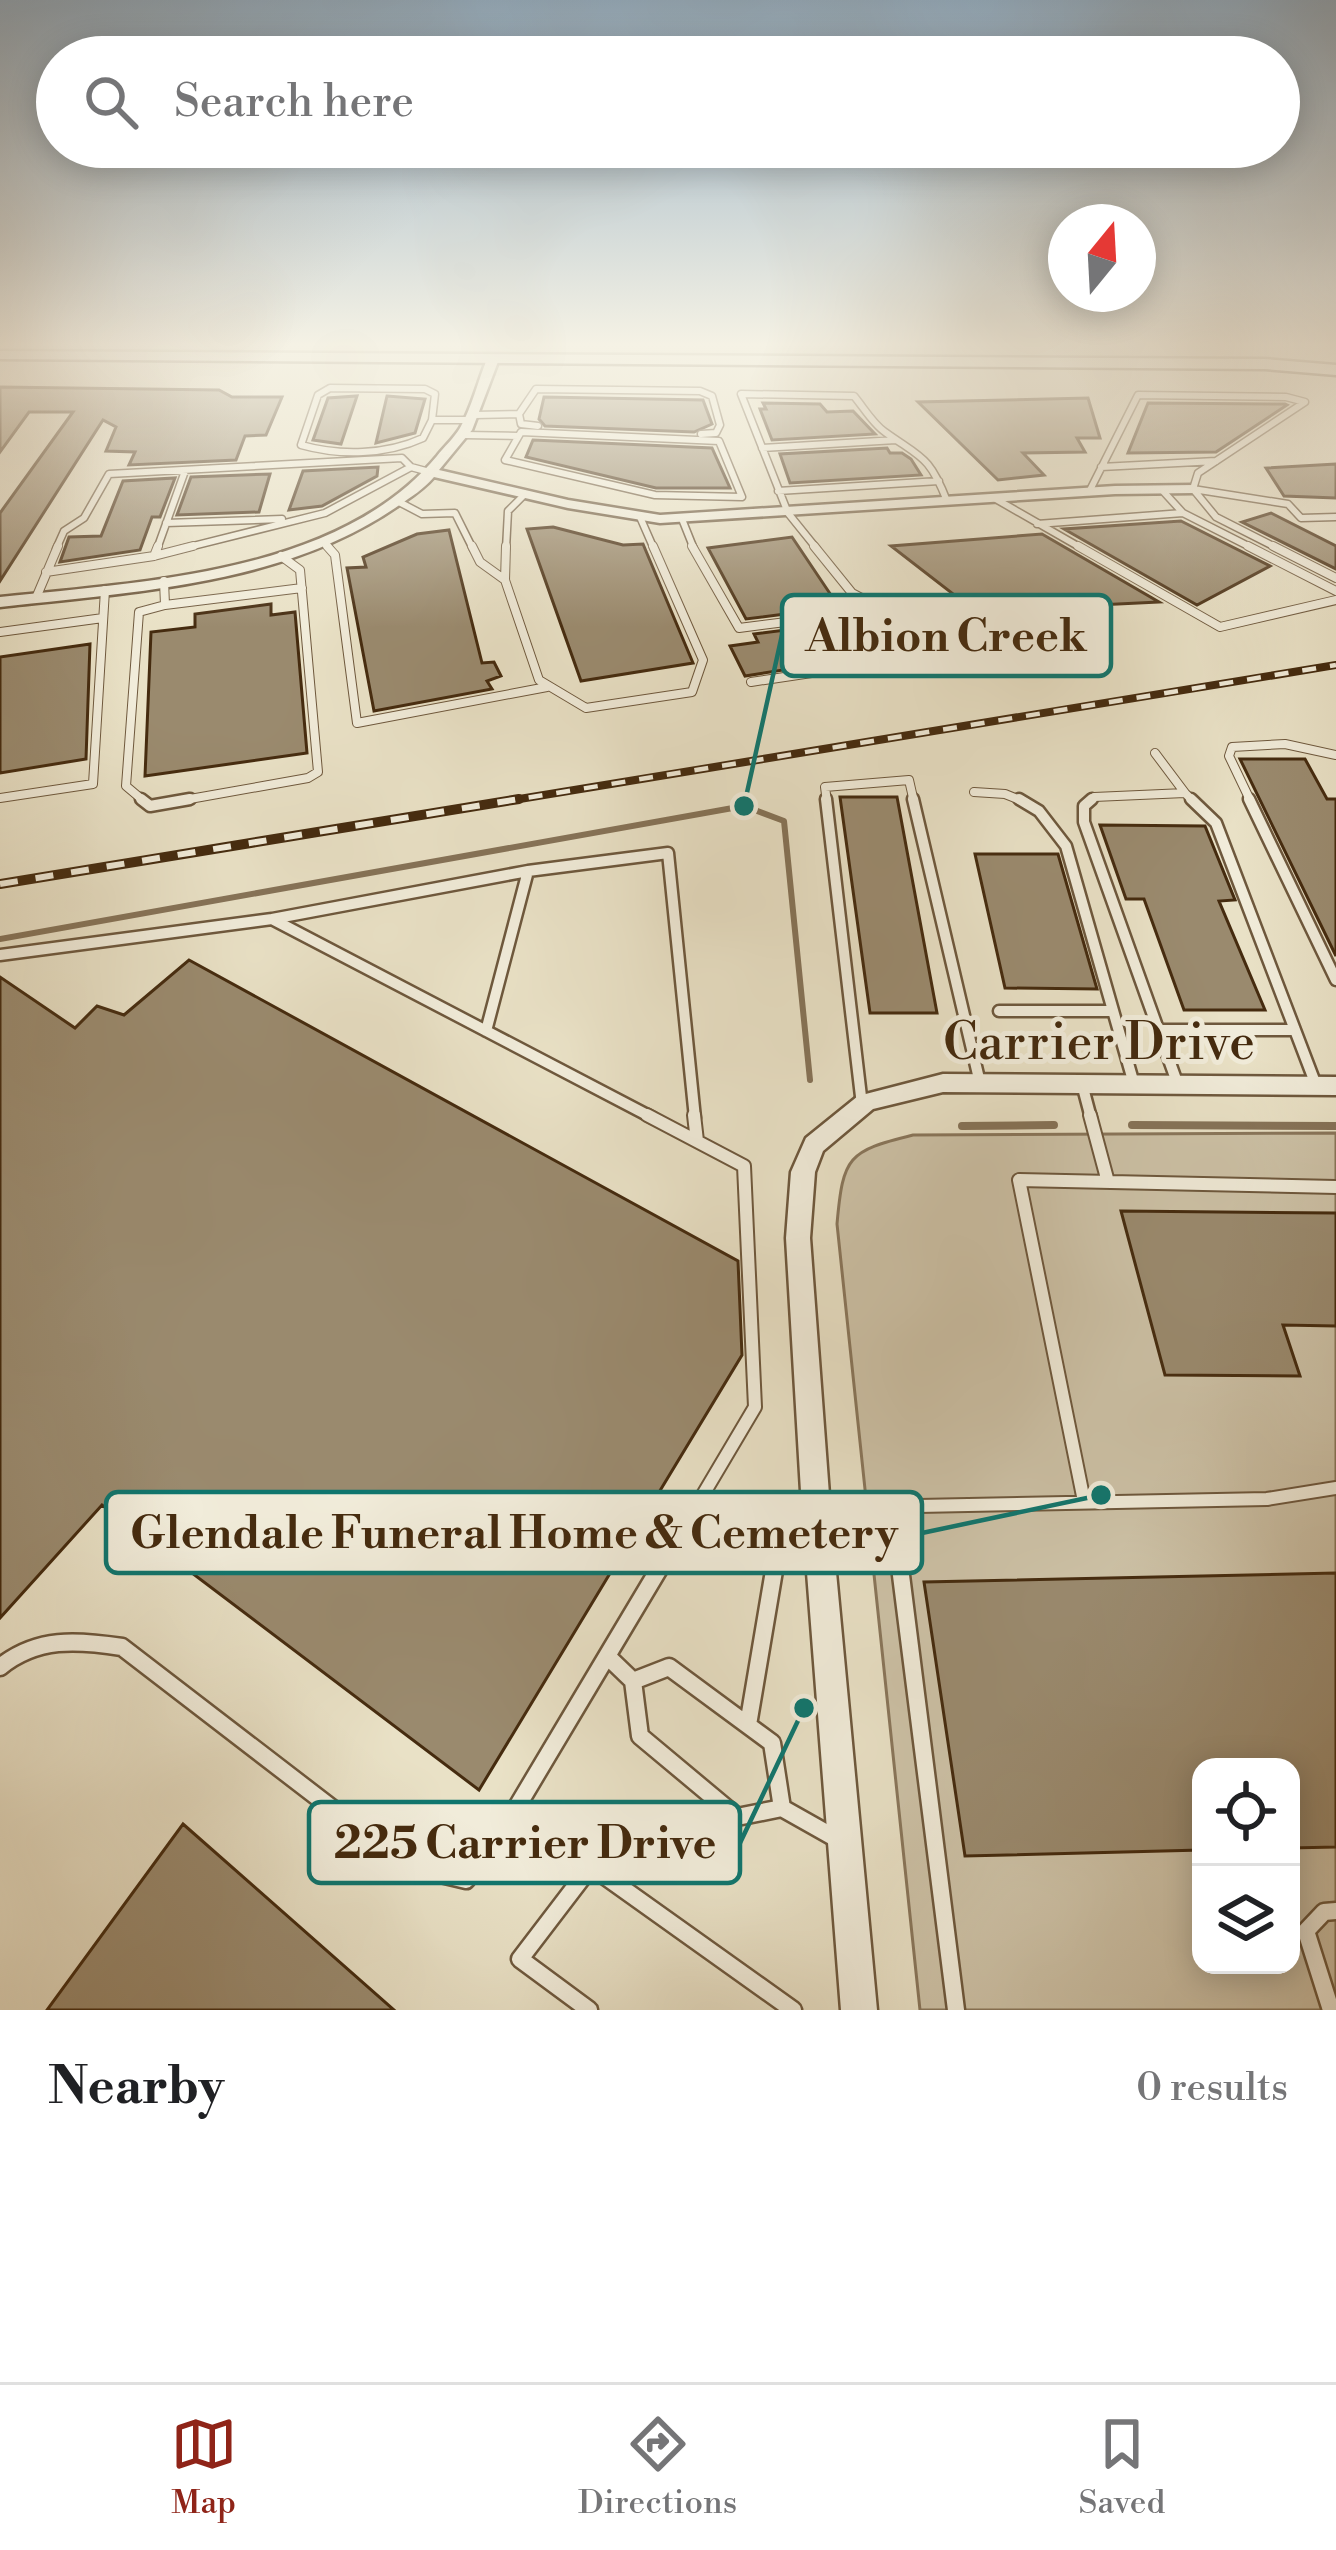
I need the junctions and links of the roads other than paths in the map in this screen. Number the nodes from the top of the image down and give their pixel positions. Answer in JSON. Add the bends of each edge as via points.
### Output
{"nodes":[{"id":1,"x":303,"y":440,"type":"edge"},
{"id":2,"x":418,"y":440,"type":"edge"},
{"id":3,"x":461,"y":440,"type":"edge"},
{"id":4,"x":516,"y":440,"type":"edge"},
{"id":5,"x":693,"y":440,"type":"edge"},
{"id":6,"x":759,"y":440,"type":"edge"},
{"id":7,"x":896,"y":440,"type":"joint"},
{"id":8,"x":1115,"y":440,"type":"edge"},
{"id":9,"x":1248,"y":440,"type":"edge"},
{"id":10,"x":762,"y":448,"type":"junction"},
{"id":11,"x":1216,"y":461,"type":"junction"},
{"id":12,"x":411,"y":467,"type":"junction"},
{"id":13,"x":1101,"y":467,"type":"junction"},
{"id":14,"x":185,"y":471,"type":"junction"},
{"id":15,"x":435,"y":473,"type":"junction"},
{"id":16,"x":939,"y":481,"type":"junction"},
{"id":17,"x":1193,"y":489,"type":"junction"},
{"id":18,"x":778,"y":490,"type":"junction"},
{"id":19,"x":1162,"y":490,"type":"junction"},
{"id":20,"x":1089,"y":492,"type":"junction"},
{"id":21,"x":524,"y":494,"type":"junction"},
{"id":22,"x":703,"y":496,"type":"junction"},
{"id":23,"x":994,"y":498,"type":"junction"},
{"id":24,"x":946,"y":501,"type":"junction"},
{"id":25,"x":399,"y":502,"type":"junction"},
{"id":26,"x":788,"y":512,"type":"junction"},
{"id":27,"x":1183,"y":513,"type":"junction"},
{"id":28,"x":640,"y":517,"type":"junction"},
{"id":29,"x":1336,"y":517,"type":"edge"},
{"id":30,"x":305,"y":518,"type":"junction"},
{"id":31,"x":682,"y":519,"type":"junction"},
{"id":32,"x":703,"y":519,"type":"junction"},
{"id":33,"x":166,"y":523,"type":"junction"},
{"id":34,"x":1036,"y":524,"type":"junction"},
{"id":35,"x":323,"y":541,"type":"junction"},
{"id":36,"x":154,"y":556,"type":"junction"},
{"id":37,"x":281,"y":556,"type":"junction"},
{"id":38,"x":46,"y":572,"type":"junction"},
{"id":39,"x":1335,"y":577,"type":"edge"},
{"id":40,"x":505,"y":580,"type":"junction"},
{"id":41,"x":164,"y":581,"type":"junction"},
{"id":42,"x":302,"y":588,"type":"junction"},
{"id":43,"x":105,"y":590,"type":"junction"},
{"id":44,"x":1336,"y":595,"type":"edge"},
{"id":45,"x":35,"y":598,"type":"junction"},
{"id":46,"x":0,"y":602,"type":"edge"},
{"id":47,"x":165,"y":605,"type":"junction"},
{"id":48,"x":884,"y":609,"type":"junction"},
{"id":49,"x":103,"y":618,"type":"junction"},
{"id":50,"x":0,"y":632,"type":"edge"},
{"id":51,"x":751,"y":682,"type":"dead end"},
{"id":52,"x":549,"y":686,"type":"junction"},
{"id":53,"x":1156,"y":753,"type":"dead end"},
{"id":54,"x":1336,"y":755,"type":"edge"},
{"id":55,"x":974,"y":792,"type":"dead end"},
{"id":56,"x":1185,"y":793,"type":"junction"},
{"id":57,"x":0,"y":798,"type":"edge"},
{"id":58,"x":528,"y":871,"type":"junction"},
{"id":59,"x":272,"y":919,"type":"junction"},
{"id":60,"x":0,"y":955,"type":"edge"},
{"id":61,"x":1336,"y":980,"type":"edge"},
{"id":62,"x":1000,"y":1011,"type":"dead end"},
{"id":63,"x":1113,"y":1011,"type":"junction"},
{"id":64,"x":1158,"y":1030,"type":"junction"},
{"id":65,"x":1294,"y":1030,"type":"junction"},
{"id":66,"x":486,"y":1031,"type":"junction"},
{"id":67,"x":980,"y":1083,"type":"junction"},
{"id":68,"x":1082,"y":1084,"type":"junction"},
{"id":69,"x":1134,"y":1084,"type":"junction"},
{"id":70,"x":1178,"y":1085,"type":"junction"},
{"id":71,"x":1326,"y":1086,"type":"edge"},
{"id":72,"x":862,"y":1105,"type":"junction"},
{"id":73,"x":697,"y":1141,"type":"junction"},
{"id":74,"x":1108,"y":1182,"type":"junction"},
{"id":75,"x":1336,"y":1187,"type":"edge"},
{"id":76,"x":1336,"y":1488,"type":"edge"},
{"id":77,"x":1084,"y":1502,"type":"junction"},
{"id":78,"x":892,"y":1504,"type":"junction"},
{"id":79,"x":816,"y":1508,"type":"junction"},
{"id":80,"x":776,"y":1559,"type":"dead end"},
{"id":81,"x":607,"y":1656,"type":"junction"},
{"id":82,"x":0,"y":1667,"type":"edge"},
{"id":83,"x":633,"y":1681,"type":"junction"},
{"id":84,"x":748,"y":1725,"type":"junction"},
{"id":85,"x":782,"y":1808,"type":"junction"},
{"id":86,"x":846,"y":1844,"type":"junction"},
{"id":87,"x":1336,"y":1911,"type":"edge"},
{"id":88,"x":589,"y":2010,"type":"edge"},
{"id":89,"x":793,"y":2010,"type":"edge"},
{"id":90,"x":859,"y":2010,"type":"edge"},
{"id":91,"x":956,"y":2010,"type":"edge"},
{"id":92,"x":1331,"y":2010,"type":"edge"}],
"edges":[{"from":1,"to":2,"type":"lane","via":[[324,450]]},
{"from":3,"to":15,"type":"street"},
{"from":4,"to":22,"type":"lane","via":[[505,460],[655,495]]},
{"from":5,"to":22,"type":"lane","via":[[719,441],[742,497]]},
{"from":6,"to":10,"type":"lane"},
{"from":7,"to":10,"type":"lane"},
{"from":7,"to":16,"type":"lane","via":[[912,446]]},
{"from":8,"to":13,"type":"lane"},
{"from":9,"to":11,"type":"lane"},
{"from":10,"to":18,"type":"lane"},
{"from":11,"to":13,"type":"lane"},
{"from":11,"to":17,"type":"lane","via":[[1198,473]]},
{"from":12,"to":14,"type":"lane","via":[[402,458]]},
{"from":12,"to":15,"type":"lane"},
{"from":12,"to":30,"type":"lane"},
{"from":13,"to":20,"type":"lane"},
{"from":14,"to":33,"type":"lane"},
{"from":14,"to":38,"type":"lane","via":[[109,474],[84,518],[64,531]]},
{"from":15,"to":21,"type":"street"},
{"from":15,"to":25,"type":"street"},
{"from":16,"to":18,"type":"lane"},
{"from":16,"to":24,"type":"lane"},
{"from":17,"to":19,"type":"street"},
{"from":17,"to":29,"type":"lane","via":[[1288,504],[1301,518]]},
{"from":17,"to":39,"type":"lane","via":[[1216,517]]},
{"from":18,"to":26,"type":"lane"},
{"from":19,"to":20,"type":"street"},
{"from":19,"to":27,"type":"lane"},
{"from":20,"to":23,"type":"street"},
{"from":21,"to":28,"type":"street"},
{"from":21,"to":40,"type":"lane","via":[[508,511]]},
{"from":22,"to":32,"type":"lane"},
{"from":23,"to":24,"type":"street"},
{"from":23,"to":34,"type":"lane"},
{"from":24,"to":26,"type":"street"},
{"from":25,"to":35,"type":"street"},
{"from":25,"to":40,"type":"lane","via":[[422,514],[455,512],[480,562]]},
{"from":26,"to":32,"type":"street"},
{"from":26,"to":48,"type":"lane","via":[[852,593]]},
{"from":27,"to":34,"type":"lane"},
{"from":27,"to":44,"type":"lane"},
{"from":28,"to":31,"type":"street"},
{"from":28,"to":52,"type":"lane","via":[[703,660],[692,692],[586,708]]},
{"from":30,"to":33,"type":"lane"},
{"from":30,"to":36,"type":"lane"},
{"from":31,"to":32,"type":"street"},
{"from":31,"to":48,"type":"lane","via":[[740,628]]},
{"from":33,"to":36,"type":"lane"},
{"from":34,"to":44,"type":"lane","via":[[1220,627]]},
{"from":35,"to":37,"type":"street"},
{"from":35,"to":52,"type":"lane","via":[[335,555],[357,723]]},
{"from":36,"to":38,"type":"lane"},
{"from":37,"to":41,"type":"street"},
{"from":37,"to":42,"type":"lane","via":[[300,570]]},
{"from":38,"to":45,"type":"lane"},
{"from":40,"to":52,"type":"lane","via":[[539,680]]},
{"from":41,"to":43,"type":"street"},
{"from":41,"to":47,"type":"lane"},
{"from":42,"to":47,"type":"lane"},
{"from":42,"to":47,"type":"lane","via":[[318,772],[150,806],[126,786],[139,612]]},
{"from":43,"to":45,"type":"street"},
{"from":43,"to":49,"type":"lane"},
{"from":45,"to":46,"type":"street"},
{"from":48,"to":51,"type":"lane","via":[[913,625],[932,655]]},
{"from":49,"to":50,"type":"lane"},
{"from":49,"to":57,"type":"lane","via":[[93,784]]},
{"from":53,"to":56,"type":"lane"},
{"from":54,"to":61,"type":"lane","via":[[1254,743],[1232,747],[1229,756]]},
{"from":55,"to":63,"type":"lane","via":[[1027,799],[1066,846]]},
{"from":56,"to":64,"type":"lane","via":[[1107,793],[1084,806]]},
{"from":56,"to":65,"type":"lane","via":[[1216,823]]},
{"from":58,"to":59,"type":"lane"},
{"from":58,"to":66,"type":"lane"},
{"from":58,"to":73,"type":"lane","via":[[668,853]]},
{"from":59,"to":60,"type":"lane"},
{"from":59,"to":66,"type":"lane"},
{"from":62,"to":63,"type":"lane"},
{"from":63,"to":69,"type":"lane"},
{"from":64,"to":65,"type":"lane"},
{"from":64,"to":70,"type":"lane"},
{"from":65,"to":71,"type":"lane"},
{"from":66,"to":73,"type":"lane"},
{"from":67,"to":68,"type":"street","name":"Carrier Drive"},
{"from":67,"to":72,"type":"street","name":"Carrier Drive","via":[[921,1087]]},
{"from":67,"to":72,"type":"lane","via":[[909,780],[825,787]]},
{"from":68,"to":69,"type":"street","name":"Carrier Drive"},
{"from":68,"to":74,"type":"lane"},
{"from":69,"to":70,"type":"street","name":"Carrier Drive"},
{"from":70,"to":71,"type":"street","name":"Carrier Drive"},
{"from":72,"to":79,"type":"street","name":"Carrier Drive","via":[[827,1130],[803,1172],[798,1238]]},
{"from":73,"to":81,"type":"lane","via":[[744,1166],[755,1407]]},
{"from":74,"to":75,"type":"lane"},
{"from":74,"to":77,"type":"lane","via":[[1019,1180]]},
{"from":76,"to":77,"type":"lane","via":[[1267,1499]]},
{"from":77,"to":78,"type":"lane"},
{"from":78,"to":79,"type":"lane"},
{"from":78,"to":91,"type":"lane"},
{"from":79,"to":86,"type":"street","name":"Carrier Drive"},
{"from":80,"to":84,"type":"lane"},
{"from":81,"to":82,"type":"lane","via":[[466,1880],[407,1866],[122,1648],[70,1638],[17,1650]]},
{"from":81,"to":83,"type":"lane"},
{"from":83,"to":84,"type":"lane","via":[[669,1667]]},
{"from":83,"to":85,"type":"lane","via":[[640,1736],[737,1817]]},
{"from":84,"to":85,"type":"lane","via":[[772,1743]]},
{"from":85,"to":86,"type":"lane"},
{"from":86,"to":90,"type":"street","name":"Carrier Drive"},
{"from":87,"to":92,"type":"lane","via":[[1306,1931]]},
{"from":88,"to":89,"type":"lane","via":[[520,1959],[591,1866]]}]}
